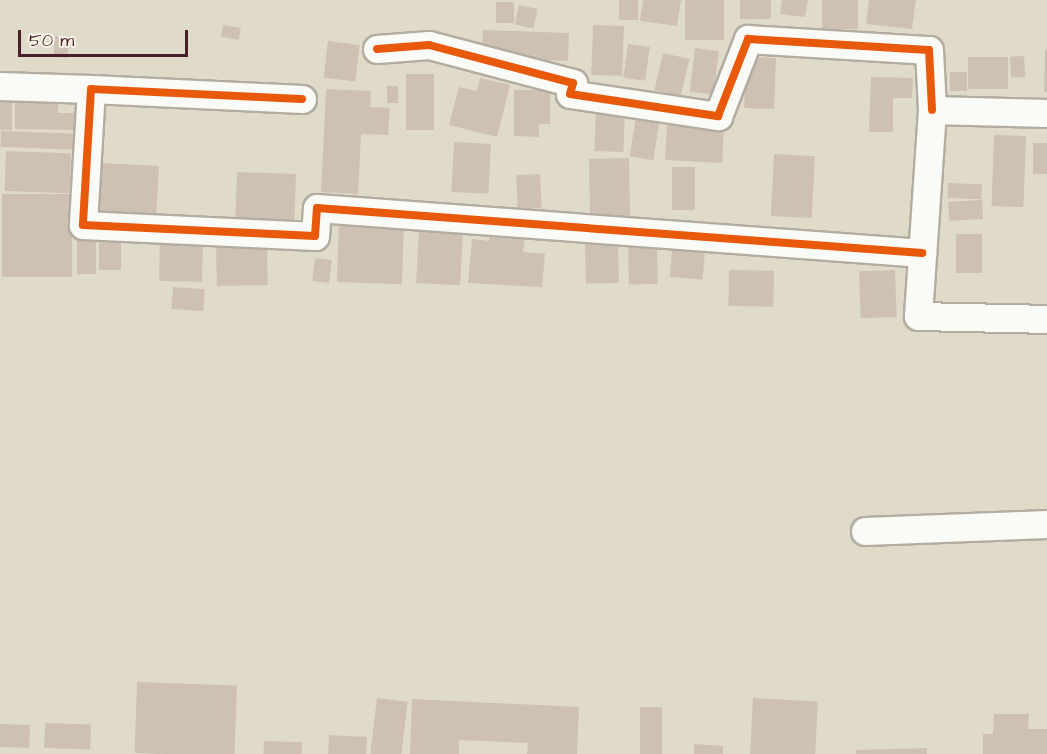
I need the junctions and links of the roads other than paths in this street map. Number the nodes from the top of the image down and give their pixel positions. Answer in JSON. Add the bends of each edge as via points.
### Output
{"nodes":[{"id":1,"x":377,"y":49,"type":"dead end"},
{"id":2,"x":0,"y":86,"type":"edge"},
{"id":3,"x":92,"y":89,"type":"junction"},
{"id":4,"x":302,"y":99,"type":"dead end"},
{"id":5,"x":932,"y":110,"type":"junction"},
{"id":6,"x":1047,"y":113,"type":"edge"},
{"id":7,"x":922,"y":253,"type":"junction"},
{"id":8,"x":1047,"y":319,"type":"edge"},
{"id":9,"x":1047,"y":524,"type":"edge"},
{"id":10,"x":865,"y":531,"type":"dead end"}],
"edges":[{"from":1,"to":5,"type":"street","via":[[429,45],[573,83],[570,94],[718,116],[748,39],[929,50]]},
{"from":2,"to":3,"type":"street"},
{"from":3,"to":4,"type":"street"},
{"from":3,"to":7,"type":"street","via":[[83,225],[315,236],[316,208]]},
{"from":5,"to":6,"type":"street"},
{"from":5,"to":7,"type":"street"},
{"from":7,"to":8,"type":"street","via":[[918,316]]},
{"from":9,"to":10,"type":"street"}]}
